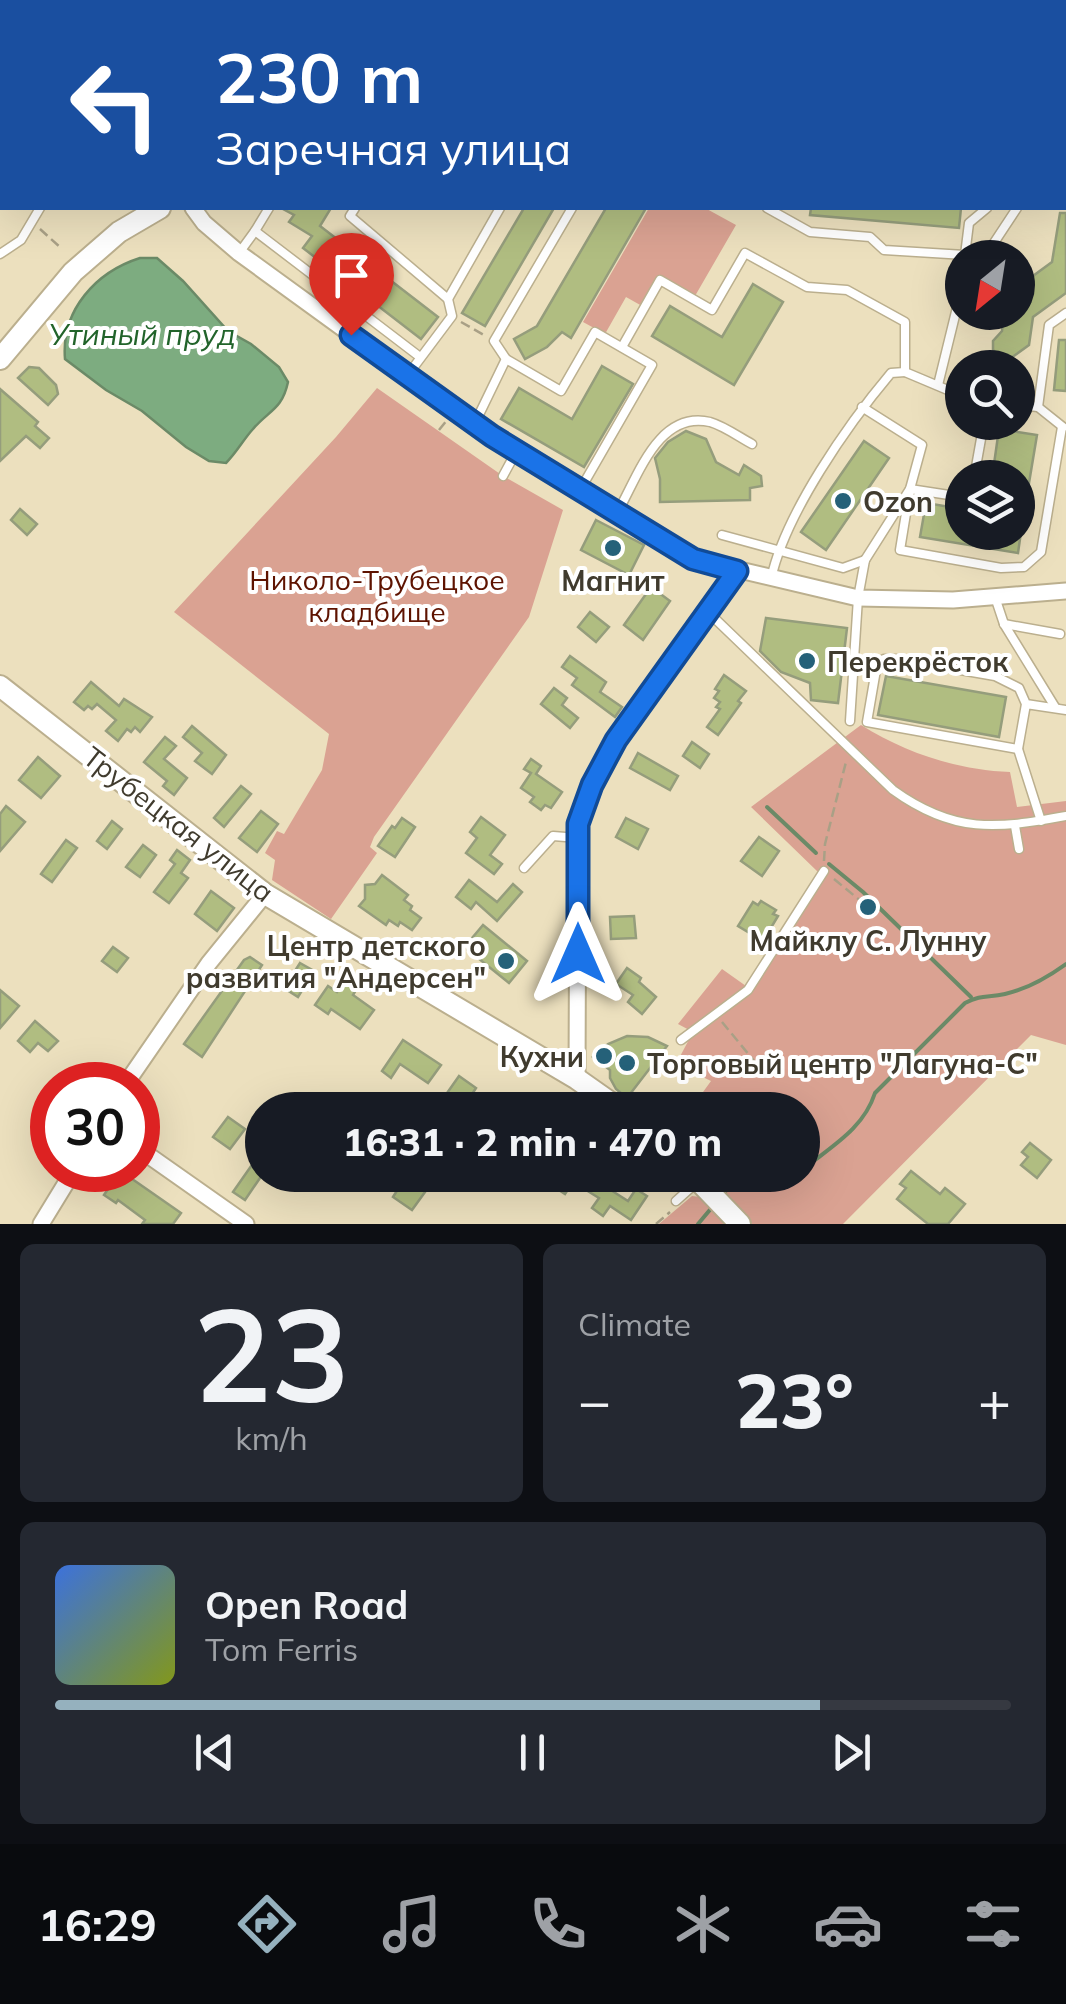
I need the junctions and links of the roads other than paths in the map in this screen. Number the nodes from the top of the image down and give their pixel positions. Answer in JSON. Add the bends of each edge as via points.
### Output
{"nodes":[{"id":1,"x":39,"y":210,"type":"edge"},
{"id":2,"x":152,"y":210,"type":"edge"},
{"id":3,"x":195,"y":210,"type":"edge"},
{"id":4,"x":269,"y":210,"type":"edge"},
{"id":5,"x":354,"y":210,"type":"edge"},
{"id":6,"x":499,"y":210,"type":"edge"},
{"id":7,"x":571,"y":210,"type":"edge"},
{"id":8,"x":770,"y":210,"type":"edge"},
{"id":9,"x":985,"y":210,"type":"edge"},
{"id":10,"x":1016,"y":210,"type":"edge"},
{"id":11,"x":255,"y":231,"type":"junction"},
{"id":12,"x":996,"y":240,"type":"edge"},
{"id":13,"x":0,"y":254,"type":"edge"},
{"id":14,"x":239,"y":254,"type":"junction"},
{"id":15,"x":448,"y":299,"type":"junction"},
{"id":16,"x":1066,"y":313,"type":"edge"},
{"id":17,"x":952,"y":330,"type":"edge"},
{"id":18,"x":622,"y":347,"type":"junction"},
{"id":19,"x":420,"y":357,"type":"junction"},
{"id":20,"x":0,"y":359,"type":"edge"},
{"id":21,"x":506,"y":359,"type":"junction"},
{"id":22,"x":906,"y":372,"type":"junction"},
{"id":23,"x":407,"y":376,"type":"junction"},
{"id":24,"x":938,"y":386,"type":"junction"},
{"id":25,"x":945,"y":389,"type":"edge"},
{"id":26,"x":862,"y":407,"type":"junction"},
{"id":27,"x":1035,"y":407,"type":"edge"},
{"id":28,"x":1038,"y":407,"type":"junction"},
{"id":29,"x":474,"y":425,"type":"junction"},
{"id":30,"x":1064,"y":429,"type":"edge"},
{"id":31,"x":752,"y":444,"type":"dead end"},
{"id":32,"x":516,"y":452,"type":"junction"},
{"id":33,"x":503,"y":476,"type":"dead end"},
{"id":34,"x":910,"y":489,"type":"junction"},
{"id":35,"x":580,"y":490,"type":"junction"},
{"id":36,"x":945,"y":494,"type":"edge"},
{"id":37,"x":617,"y":513,"type":"junction"},
{"id":38,"x":722,"y":535,"type":"dead end"},
{"id":39,"x":777,"y":552,"type":"junction"},
{"id":40,"x":865,"y":560,"type":"junction"},
{"id":41,"x":737,"y":571,"type":"junction"},
{"id":42,"x":771,"y":579,"type":"junction"},
{"id":43,"x":1066,"y":591,"type":"edge"},
{"id":44,"x":858,"y":598,"type":"junction"},
{"id":45,"x":995,"y":598,"type":"junction"},
{"id":46,"x":708,"y":612,"type":"junction"},
{"id":47,"x":1004,"y":624,"type":"junction"},
{"id":48,"x":1060,"y":634,"type":"dead end"},
{"id":49,"x":0,"y":686,"type":"edge"},
{"id":50,"x":1026,"y":704,"type":"junction"},
{"id":51,"x":1055,"y":708,"type":"junction"},
{"id":52,"x":1066,"y":710,"type":"edge"},
{"id":53,"x":850,"y":721,"type":"dead end"},
{"id":54,"x":1018,"y":748,"type":"junction"},
{"id":55,"x":1066,"y":816,"type":"edge"},
{"id":56,"x":1041,"y":821,"type":"junction"},
{"id":57,"x":1015,"y":826,"type":"junction"},
{"id":58,"x":578,"y":838,"type":"junction"},
{"id":59,"x":1019,"y":849,"type":"dead end"},
{"id":60,"x":524,"y":868,"type":"dead end"},
{"id":61,"x":824,"y":871,"type":"road end"},
{"id":62,"x":265,"y":894,"type":"junction"},
{"id":63,"x":681,"y":1040,"type":"dead end"},
{"id":64,"x":141,"y":1062,"type":"edge"},
{"id":65,"x":577,"y":1079,"type":"junction"},
{"id":66,"x":595,"y":1092,"type":"edge"},
{"id":67,"x":160,"y":1163,"type":"edge"},
{"id":68,"x":60,"y":1192,"type":"edge"},
{"id":69,"x":684,"y":1192,"type":"edge"},
{"id":70,"x":709,"y":1192,"type":"edge"},
{"id":71,"x":676,"y":1200,"type":"dead end"},
{"id":72,"x":737,"y":1221,"type":"edge"},
{"id":73,"x":40,"y":1224,"type":"edge"},
{"id":74,"x":246,"y":1224,"type":"edge"}],
"edges":[{"from":1,"to":13,"type":"lane","via":[[20,240]]},
{"from":2,"to":20,"type":"main road","via":[[72,272]]},
{"from":3,"to":14,"type":"street"},
{"from":4,"to":11,"type":"lane"},
{"from":5,"to":15,"type":"lane","via":[[350,216]]},
{"from":6,"to":15,"type":"lane"},
{"from":7,"to":21,"type":"lane","via":[[494,341]]},
{"from":8,"to":9,"type":"lane","via":[[810,232],[870,236],[884,250],[965,254],[969,223]]},
{"from":10,"to":12,"type":"lane"},
{"from":11,"to":14,"type":"lane"},
{"from":11,"to":19,"type":"lane"},
{"from":14,"to":23,"type":"street"},
{"from":15,"to":19,"type":"lane","via":[[452,316]]},
{"from":16,"to":28,"type":"lane","via":[[1050,325]]},
{"from":17,"to":24,"type":"lane"},
{"from":18,"to":21,"type":"lane","via":[[596,332],[560,391]]},
{"from":18,"to":22,"type":"lane","via":[[660,280],[712,310],[746,253],[807,288],[847,290],[905,322]]},
{"from":18,"to":35,"type":"lane","via":[[652,365]]},
{"from":19,"to":23,"type":"lane"},
{"from":21,"to":29,"type":"lane"},
{"from":22,"to":24,"type":"lane"},
{"from":22,"to":26,"type":"lane","via":[[891,373]]},
{"from":23,"to":29,"type":"street"},
{"from":24,"to":25,"type":"lane"},
{"from":26,"to":34,"type":"lane","via":[[922,445]]},
{"from":26,"to":39,"type":"lane"},
{"from":27,"to":28,"type":"lane"},
{"from":28,"to":30,"type":"lane"},
{"from":29,"to":32,"type":"street"},
{"from":30,"to":34,"type":"lane","via":[[1041,552],[1024,567],[900,550]]},
{"from":31,"to":37,"type":"lane","via":[[711,422],[684,422],[664,433]]},
{"from":32,"to":33,"type":"lane"},
{"from":32,"to":35,"type":"street"},
{"from":34,"to":36,"type":"lane"},
{"from":34,"to":40,"type":"lane"},
{"from":35,"to":37,"type":"street"},
{"from":37,"to":41,"type":"street","via":[[693,559]]},
{"from":38,"to":39,"type":"lane"},
{"from":39,"to":40,"type":"lane","via":[[842,568]]},
{"from":39,"to":42,"type":"lane"},
{"from":40,"to":44,"type":"lane"},
{"from":41,"to":42,"type":"street"},
{"from":41,"to":46,"type":"street"},
{"from":42,"to":44,"type":"street"},
{"from":43,"to":45,"type":"street"},
{"from":44,"to":45,"type":"street"},
{"from":44,"to":53,"type":"lane"},
{"from":45,"to":47,"type":"lane"},
{"from":46,"to":57,"type":"lane","via":[[913,804],[946,821]]},
{"from":46,"to":58,"type":"street","via":[[616,740],[592,785]]},
{"from":47,"to":48,"type":"lane"},
{"from":47,"to":51,"type":"lane"},
{"from":49,"to":62,"type":"main road","name":"Трубецкая улица"},
{"from":50,"to":51,"type":"lane"},
{"from":50,"to":54,"type":"lane"},
{"from":50,"to":54,"type":"lane","via":[[1019,688],[996,676],[897,658],[877,664],[867,722]]},
{"from":51,"to":52,"type":"lane"},
{"from":54,"to":56,"type":"lane"},
{"from":55,"to":56,"type":"lane"},
{"from":56,"to":57,"type":"lane"},
{"from":57,"to":59,"type":"lane"},
{"from":58,"to":60,"type":"lane","via":[[553,836]]},
{"from":58,"to":65,"type":"street"},
{"from":61,"to":63,"type":"lane","via":[[748,990]]},
{"from":62,"to":64,"type":"street"},
{"from":62,"to":65,"type":"main road","name":"Трубецкая улица"},
{"from":65,"to":66,"type":"main road","name":"Трубецкая улица"},
{"from":67,"to":74,"type":"street"},
{"from":68,"to":73,"type":"street"},
{"from":69,"to":71,"type":"lane"},
{"from":70,"to":72,"type":"main road"}]}
